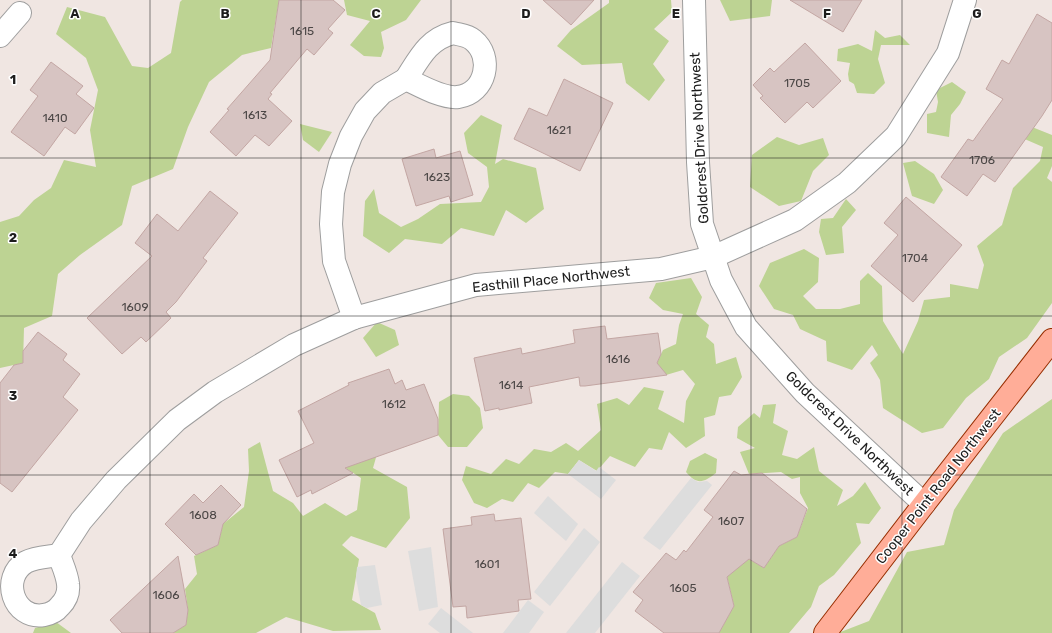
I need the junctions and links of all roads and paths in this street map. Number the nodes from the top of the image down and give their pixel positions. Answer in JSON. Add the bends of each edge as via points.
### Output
{"nodes":[{"id":1,"x":694,"y":0,"type":"edge"},
{"id":2,"x":965,"y":0,"type":"edge"},
{"id":3,"x":20,"y":13,"type":"dead end"},
{"id":4,"x":0,"y":36,"type":"edge"},
{"id":5,"x":406,"y":79,"type":"dead end"},
{"id":6,"x":713,"y":257,"type":"junction"},
{"id":7,"x":354,"y":318,"type":"junction"},
{"id":8,"x":1052,"y":340,"type":"edge"},
{"id":9,"x":924,"y":504,"type":"junction"},
{"id":10,"x":59,"y":555,"type":"dead end"},
{"id":11,"x":825,"y":633,"type":"edge"}],
"edges":[{"from":1,"to":6,"type":"street","name":"Goldcrest Drive Northwest","via":[[702,224]]},
{"from":2,"to":6,"type":"street","name":"Easthill Place Northwest","via":[[948,53],[896,136],[847,183],[795,220]]},
{"from":3,"to":4,"type":"street"},
{"from":5,"to":7,"type":"street","via":[[382,93],[365,111],[351,136],[333,192],[330,224],[334,261]]},
{"from":6,"to":7,"type":"street","name":"Easthill Place Northwest","via":[[661,268],[476,285]]},
{"from":6,"to":9,"type":"street","name":"Goldcrest Drive Northwest","via":[[721,280],[746,326],[805,392]]},
{"from":7,"to":10,"type":"street","name":"Easthill Place Northwest","via":[[294,345],[215,392],[177,420],[116,480],[81,521]]},
{"from":8,"to":9,"type":"main road","name":"Cooper Point Road Northwest"},
{"from":9,"to":11,"type":"main road","name":"Cooper Point Road Northwest"}]}
